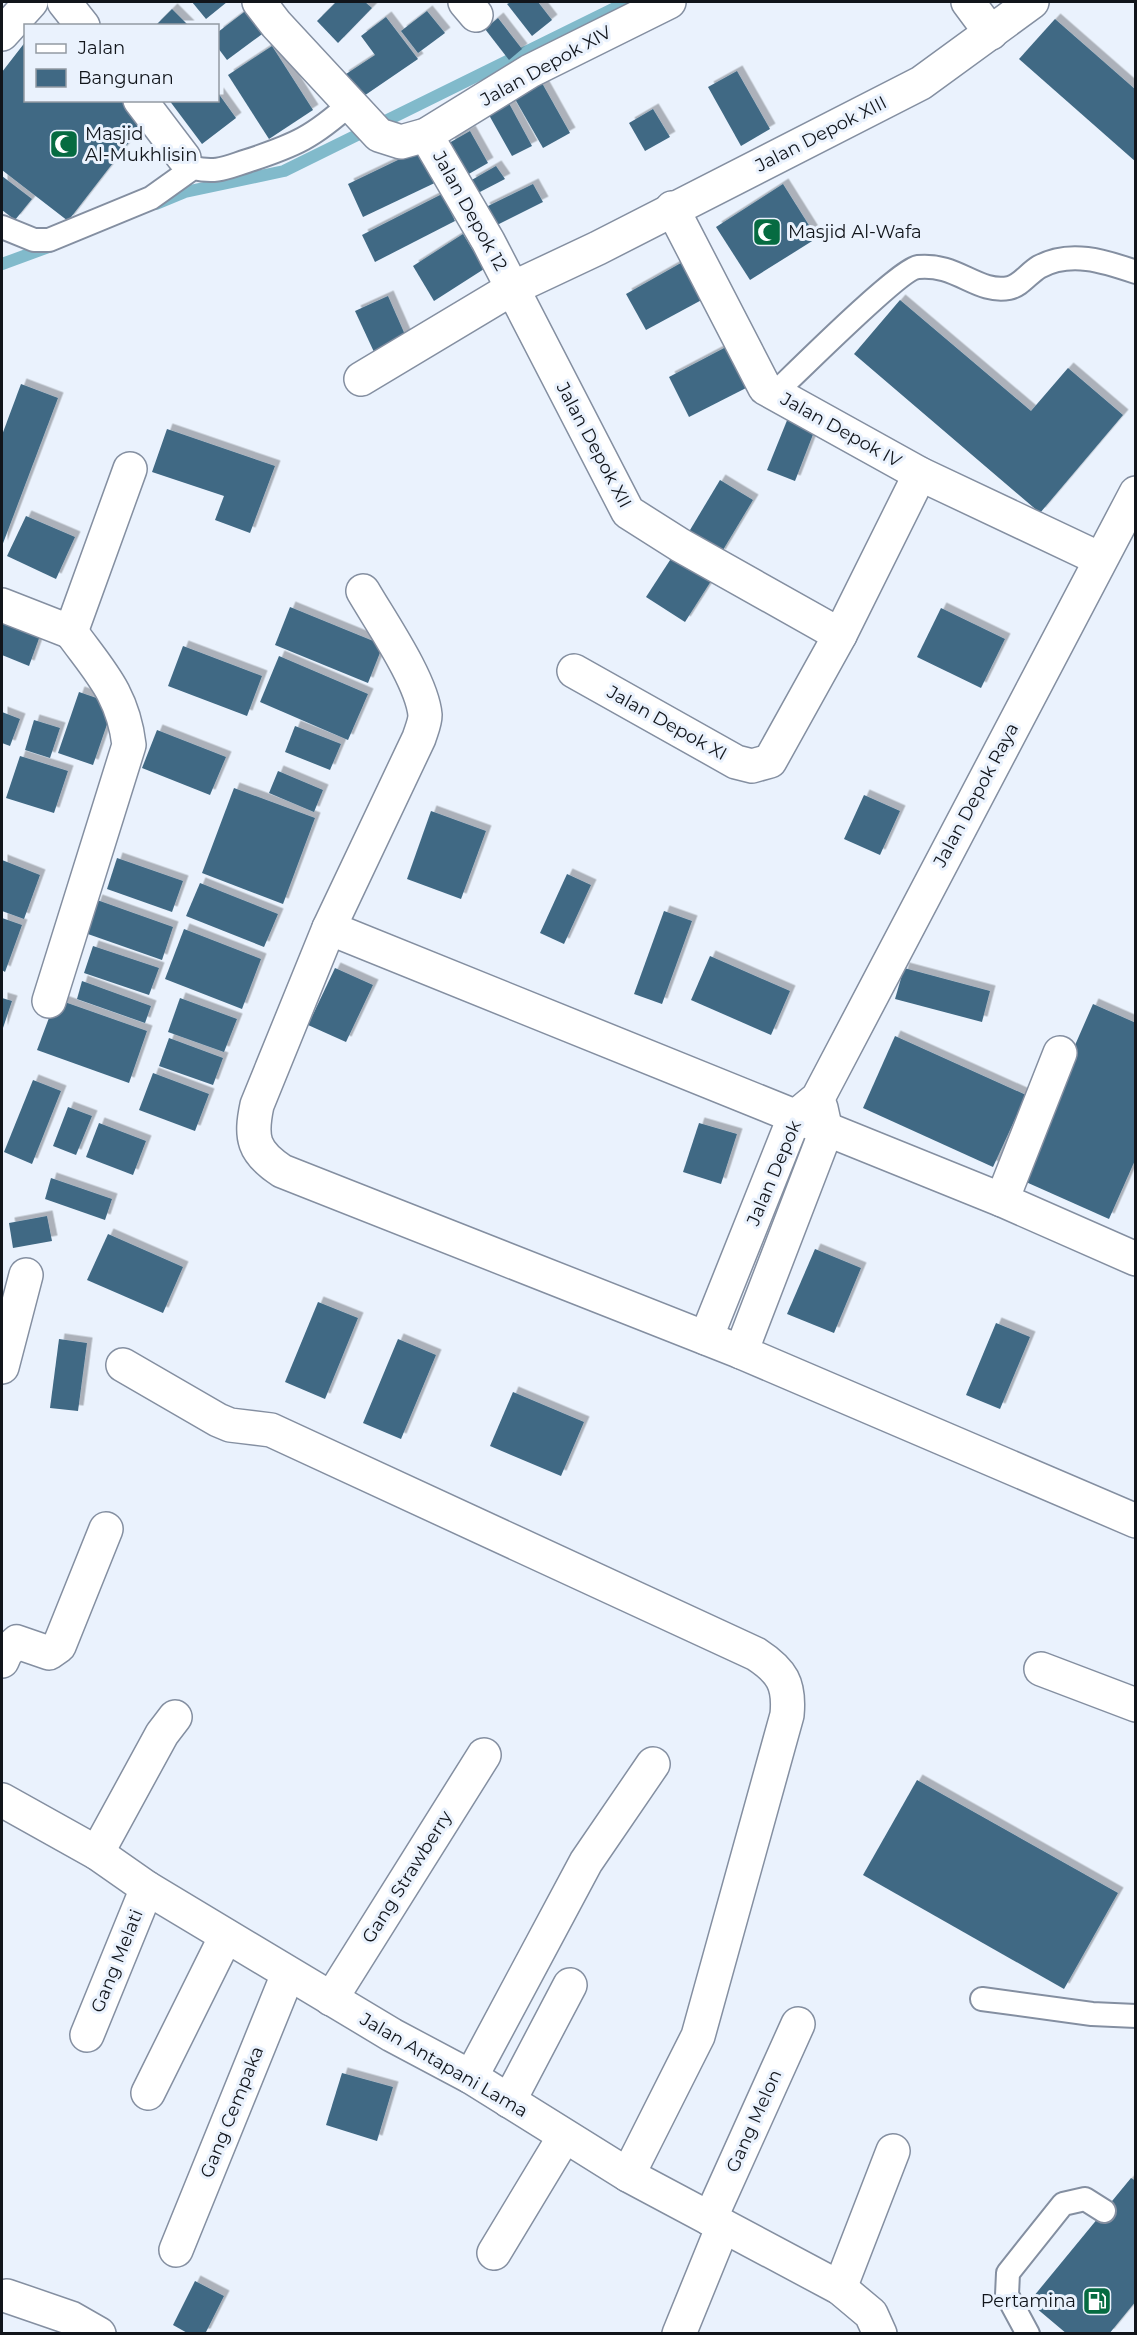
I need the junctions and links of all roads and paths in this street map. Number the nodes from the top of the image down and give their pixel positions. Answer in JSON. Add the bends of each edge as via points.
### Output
{"nodes":[{"id":1,"x":31,"y":2,"type":"edge"},
{"id":2,"x":64,"y":2,"type":"edge"},
{"id":3,"x":259,"y":2,"type":"edge"},
{"id":4,"x":669,"y":2,"type":"edge"},
{"id":5,"x":968,"y":2,"type":"edge"},
{"id":6,"x":1032,"y":2,"type":"edge"},
{"id":7,"x":81,"y":24,"type":"edge"},
{"id":8,"x":991,"y":33,"type":"junction"},
{"id":9,"x":2,"y":34,"type":"edge"},
{"id":10,"x":142,"y":102,"type":"edge"},
{"id":11,"x":364,"y":118,"type":"junction"},
{"id":12,"x":426,"y":135,"type":"junction"},
{"id":13,"x":189,"y":163,"type":"junction"},
{"id":14,"x":672,"y":208,"type":"junction"},
{"id":15,"x":2,"y":227,"type":"edge"},
{"id":16,"x":1136,"y":272,"type":"edge"},
{"id":17,"x":513,"y":288,"type":"junction"},
{"id":18,"x":361,"y":379,"type":"dead end"},
{"id":19,"x":774,"y":394,"type":"junction"},
{"id":20,"x":130,"y":469,"type":"dead end"},
{"id":21,"x":920,"y":474,"type":"junction"},
{"id":22,"x":1136,"y":493,"type":"edge"},
{"id":23,"x":1117,"y":546,"type":"edge"},
{"id":24,"x":363,"y":591,"type":"dead end"},
{"id":25,"x":2,"y":606,"type":"edge"},
{"id":26,"x":71,"y":632,"type":"junction"},
{"id":27,"x":840,"y":635,"type":"junction"},
{"id":28,"x":574,"y":671,"type":"dead end"},
{"id":29,"x":329,"y":928,"type":"junction"},
{"id":30,"x":49,"y":1001,"type":"dead end"},
{"id":31,"x":1060,"y":1053,"type":"dead end"},
{"id":32,"x":806,"y":1108,"type":"junction"},
{"id":33,"x":826,"y":1131,"type":"junction"},
{"id":34,"x":1002,"y":1200,"type":"junction"},
{"id":35,"x":1136,"y":1259,"type":"edge"},
{"id":36,"x":26,"y":1275,"type":"dead end"},
{"id":37,"x":706,"y":1338,"type":"junction"},
{"id":38,"x":741,"y":1352,"type":"junction"},
{"id":39,"x":123,"y":1365,"type":"dead end"},
{"id":40,"x":2,"y":1367,"type":"edge"},
{"id":41,"x":1136,"y":1521,"type":"edge"},
{"id":42,"x":106,"y":1529,"type":"dead end"},
{"id":43,"x":2,"y":1661,"type":"edge"},
{"id":44,"x":1041,"y":1669,"type":"dead end"},
{"id":45,"x":1136,"y":1705,"type":"edge"},
{"id":46,"x":175,"y":1717,"type":"dead end"},
{"id":47,"x":484,"y":1755,"type":"dead end"},
{"id":48,"x":653,"y":1764,"type":"dead end"},
{"id":49,"x":2,"y":1800,"type":"edge"},
{"id":50,"x":97,"y":1853,"type":"junction"},
{"id":51,"x":147,"y":1888,"type":"junction"},
{"id":52,"x":226,"y":1936,"type":"junction"},
{"id":53,"x":288,"y":1974,"type":"junction"},
{"id":54,"x":570,"y":1985,"type":"dead end"},
{"id":55,"x":331,"y":1999,"type":"junction"},
{"id":56,"x":982,"y":1999,"type":"dead end"},
{"id":57,"x":1136,"y":2016,"type":"edge"},
{"id":58,"x":798,"y":2024,"type":"dead end"},
{"id":59,"x":87,"y":2035,"type":"dead end"},
{"id":60,"x":471,"y":2077,"type":"junction"},
{"id":61,"x":148,"y":2093,"type":"dead end"},
{"id":62,"x":509,"y":2101,"type":"junction"},
{"id":63,"x":564,"y":2137,"type":"junction"},
{"id":64,"x":893,"y":2151,"type":"dead end"},
{"id":65,"x":628,"y":2175,"type":"junction"},
{"id":66,"x":1104,"y":2211,"type":"dead end"},
{"id":67,"x":717,"y":2222,"type":"junction"},
{"id":68,"x":176,"y":2250,"type":"dead end"},
{"id":69,"x":494,"y":2253,"type":"dead end"},
{"id":70,"x":840,"y":2288,"type":"junction"},
{"id":71,"x":7,"y":2296,"type":"dead end"},
{"id":72,"x":99,"y":2334,"type":"edge"},
{"id":73,"x":679,"y":2334,"type":"edge"},
{"id":74,"x":880,"y":2334,"type":"edge"},
{"id":75,"x":1028,"y":2334,"type":"edge"}],
"edges":[{"from":1,"to":9,"type":"street"},
{"from":2,"to":7,"type":"street"},
{"from":3,"to":11,"type":"street"},
{"from":4,"to":12,"type":"street","name":"Jalan Depok XIV","via":[[530,71]]},
{"from":5,"to":8,"type":"street"},
{"from":6,"to":8,"type":"street","name":"Jalan Depok XIII"},
{"from":8,"to":14,"type":"street","name":"Jalan Depok XIII","via":[[921,83]]},
{"from":10,"to":13,"type":"street"},
{"from":11,"to":12,"type":"street","via":[[401,142]]},
{"from":11,"to":13,"type":"lane","via":[[323,128],[294,146],[212,172]]},
{"from":12,"to":17,"type":"street","name":"Jalan Depok 12"},
{"from":13,"to":15,"type":"lane","via":[[151,198],[49,240],[34,240]]},
{"from":14,"to":17,"type":"street","name":"Jalan Depok XIII"},
{"from":14,"to":19,"type":"street","name":"Jalan Depok IV","via":[[760,380]]},
{"from":16,"to":19,"type":"lane","via":[[1106,262],[1063,257],[1038,268],[1012,288],[990,290],[951,269],[916,267],[889,286]]},
{"from":17,"to":18,"type":"street","name":"Jalan Depok XIII"},
{"from":17,"to":27,"type":"street","name":"Jalan Depok XII","via":[[628,512]]},
{"from":19,"to":21,"type":"street","name":"Jalan Depok IV"},
{"from":20,"to":26,"type":"street"},
{"from":21,"to":23,"type":"street","name":"Jalan Depok IV"},
{"from":21,"to":27,"type":"street"},
{"from":22,"to":23,"type":"street","name":"Jalan Depok Raya"},
{"from":23,"to":32,"type":"street","name":"Jalan Depok Raya"},
{"from":24,"to":29,"type":"street","via":[[407,669],[422,700],[425,718]]},
{"from":25,"to":26,"type":"street"},
{"from":26,"to":30,"type":"street","via":[[118,697],[129,745]]},
{"from":27,"to":28,"type":"street","name":"Jalan Depok XI","via":[[776,753],[770,761],[752,766],[736,762]]},
{"from":29,"to":32,"type":"street"},
{"from":29,"to":37,"type":"street","via":[[256,1105],[254,1142],[265,1160],[282,1171]]},
{"from":31,"to":34,"type":"street"},
{"from":32,"to":33,"type":"street","name":"Jalan Depok"},
{"from":32,"to":37,"type":"street","name":"Jalan Depok"},
{"from":33,"to":34,"type":"street"},
{"from":33,"to":38,"type":"street","name":"Jalan Depok"},
{"from":34,"to":35,"type":"street"},
{"from":36,"to":40,"type":"street"},
{"from":37,"to":38,"type":"street"},
{"from":38,"to":41,"type":"street"},
{"from":39,"to":65,"type":"street","via":[[218,1420],[271,1430],[756,1654],[773,1665],[783,1680],[789,1695],[787,1715],[698,2036]]},
{"from":42,"to":43,"type":"street","via":[[59,1646],[49,1653],[17,1642]]},
{"from":44,"to":45,"type":"street"},
{"from":46,"to":50,"type":"street"},
{"from":47,"to":55,"type":"street","name":"Gang Strawberry"},
{"from":48,"to":60,"type":"street","via":[[586,1862]]},
{"from":49,"to":50,"type":"street","name":"Jalan Antapani Lama"},
{"from":50,"to":51,"type":"street","name":"Jalan Antapani Lama"},
{"from":51,"to":52,"type":"street","name":"Jalan Antapani Lama"},
{"from":51,"to":59,"type":"street","name":"Gang Melati"},
{"from":52,"to":53,"type":"street","name":"Jalan Antapani Lama"},
{"from":52,"to":61,"type":"street"},
{"from":53,"to":55,"type":"street","name":"Jalan Antapani Lama"},
{"from":53,"to":68,"type":"street","name":"Gang Cempaka"},
{"from":54,"to":62,"type":"street"},
{"from":55,"to":60,"type":"street","name":"Jalan Antapani Lama"},
{"from":56,"to":57,"type":"lane"},
{"from":58,"to":67,"type":"street","name":"Gang Melon"},
{"from":60,"to":62,"type":"street","name":"Jalan Antapani Lama"},
{"from":62,"to":63,"type":"street","name":"Jalan Antapani Lama"},
{"from":63,"to":65,"type":"street","name":"Jalan Antapani Lama"},
{"from":63,"to":69,"type":"street"},
{"from":64,"to":70,"type":"street"},
{"from":65,"to":67,"type":"street","name":"Jalan Antapani Lama"},
{"from":66,"to":75,"type":"lane","via":[[1085,2199],[1063,2204],[1008,2273],[1007,2295]]},
{"from":67,"to":70,"type":"street","name":"Jalan Antapani Lama"},
{"from":67,"to":73,"type":"street","name":"Gang Melon"},
{"from":70,"to":74,"type":"street","name":"Jalan Antapani Lama","via":[[870,2314]]},
{"from":71,"to":72,"type":"street","via":[[71,2318]]}]}
